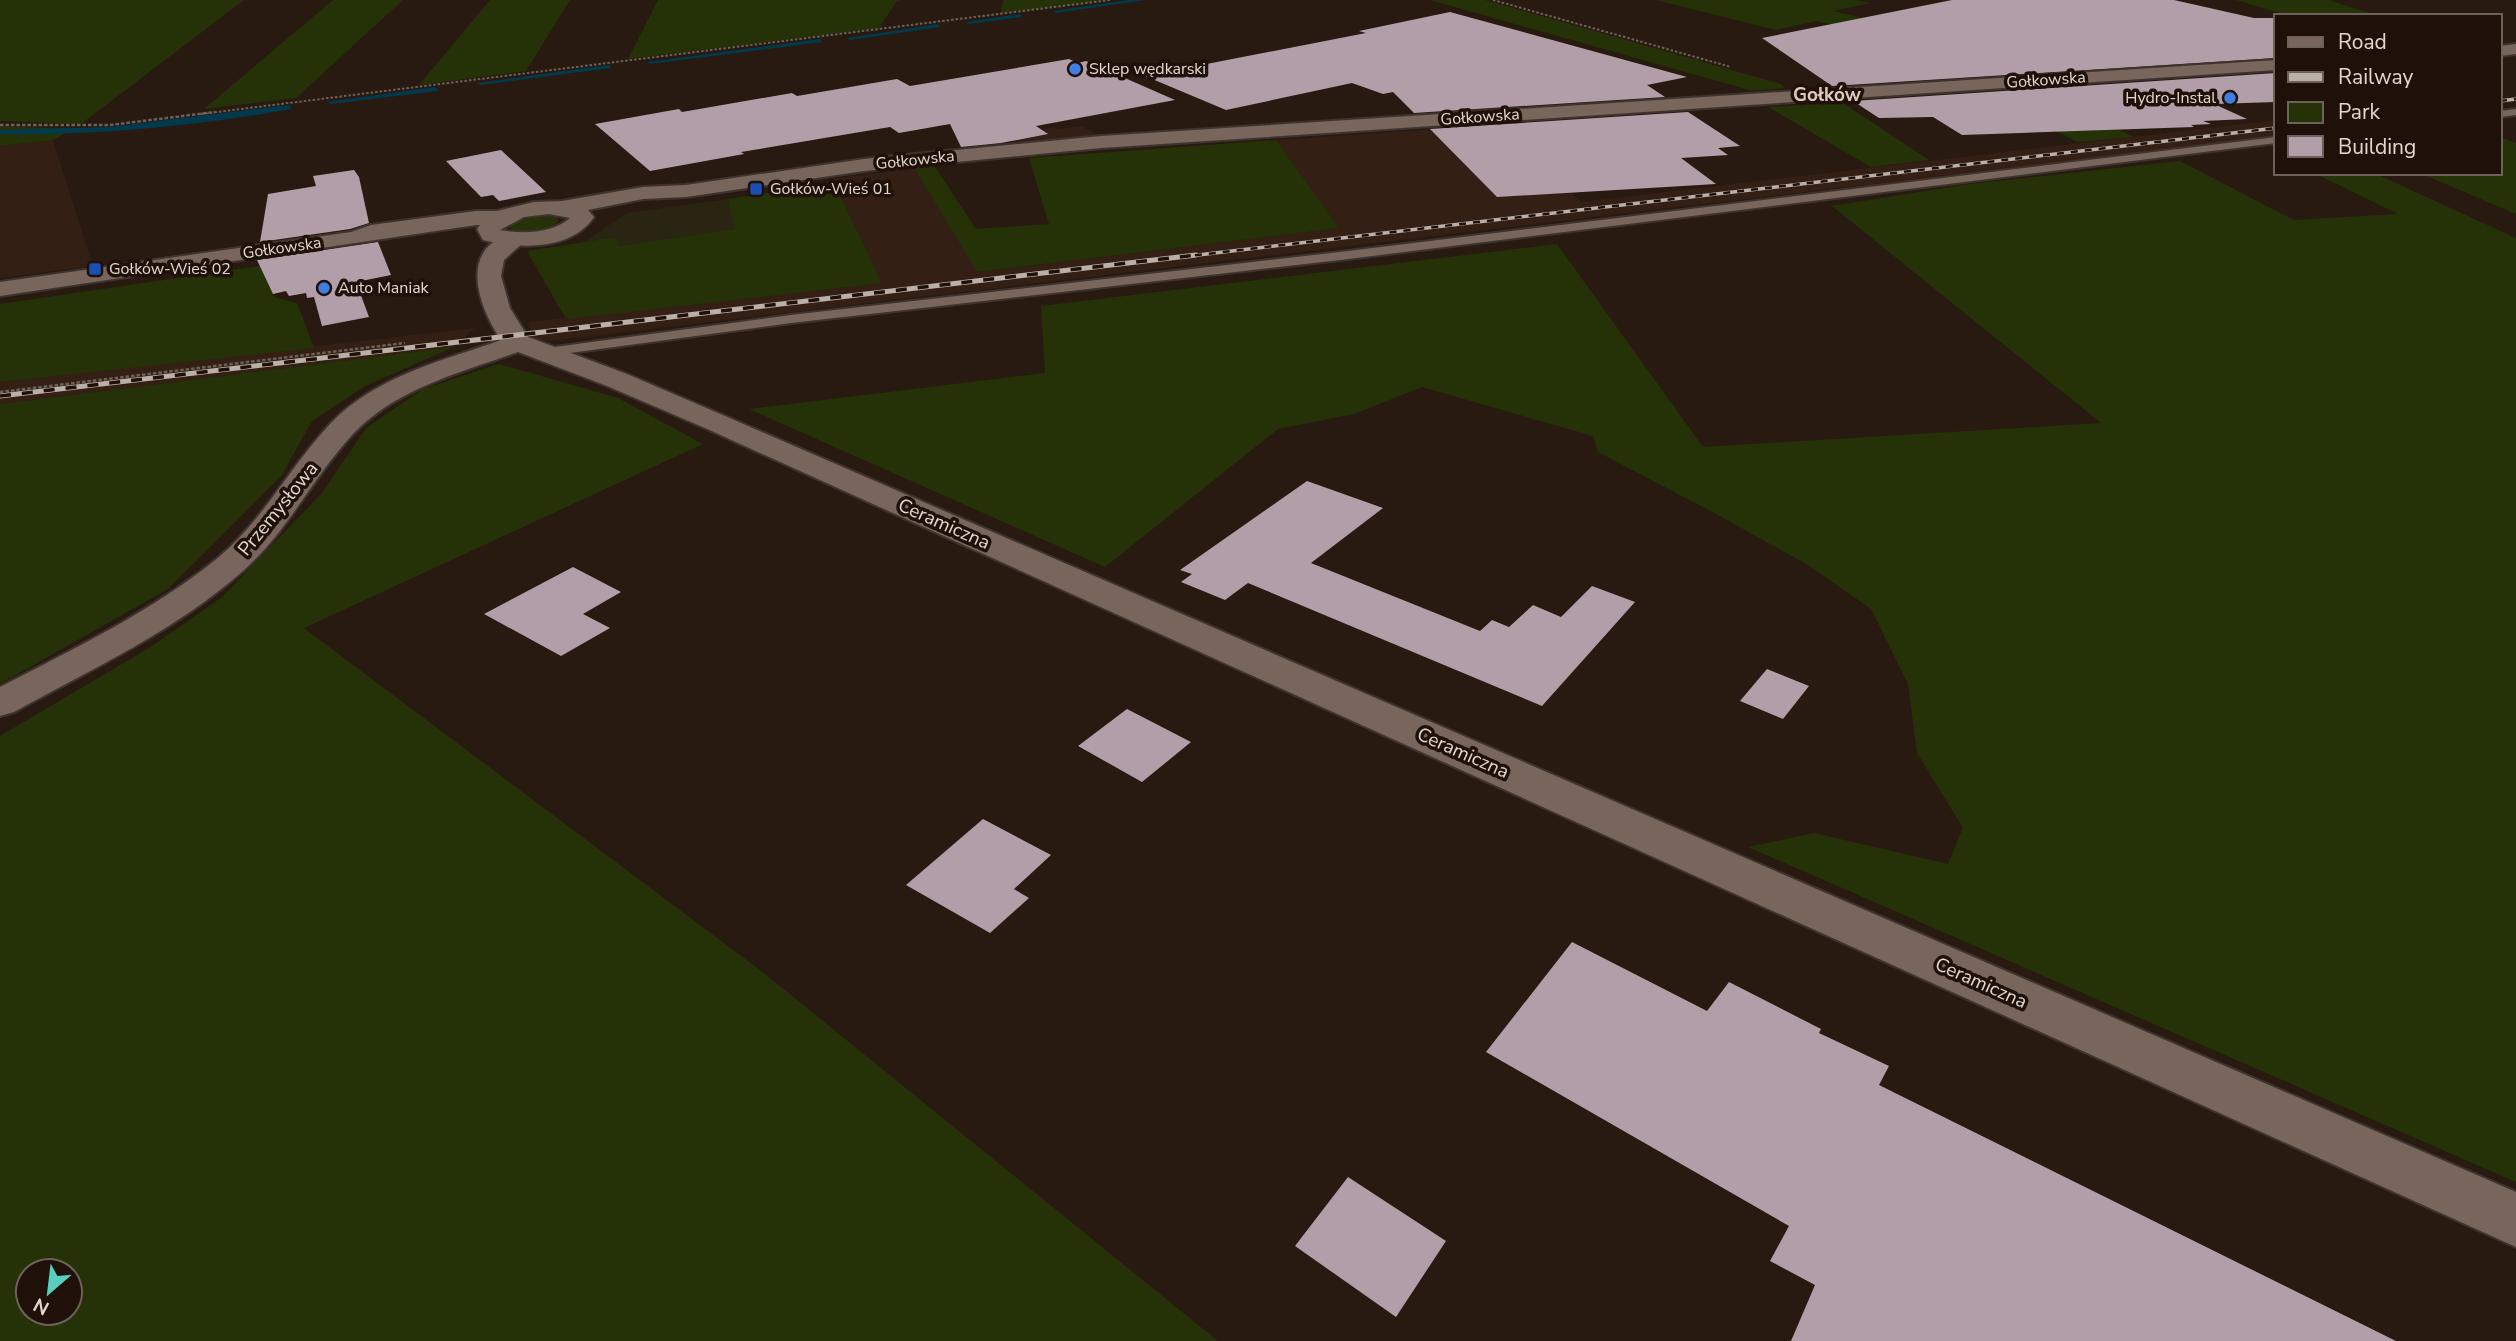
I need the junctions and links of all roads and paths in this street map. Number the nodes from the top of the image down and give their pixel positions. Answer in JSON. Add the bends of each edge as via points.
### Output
{"nodes":[{"id":1,"x":1110,"y":0,"type":"edge"},
{"id":2,"x":1493,"y":0,"type":"edge"},
{"id":3,"x":2274,"y":65,"type":"edge"},
{"id":4,"x":1735,"y":68,"type":"dead end"},
{"id":5,"x":0,"y":125,"type":"edge"},
{"id":6,"x":2274,"y":140,"type":"edge"},
{"id":7,"x":572,"y":213,"type":"junction"},
{"id":8,"x":494,"y":223,"type":"junction"},
{"id":9,"x":514,"y":240,"type":"junction"},
{"id":10,"x":0,"y":289,"type":"edge"},
{"id":11,"x":529,"y":348,"type":"junction"},
{"id":12,"x":0,"y":703,"type":"edge"},
{"id":13,"x":2516,"y":1220,"type":"edge"}],
"edges":[{"from":1,"to":5,"type":"path","via":[[110,125]]},
{"from":2,"to":4,"type":"path"},
{"from":3,"to":7,"type":"street","name":"Gołkowska","via":[[1101,142],[889,162],[686,191]]},
{"from":6,"to":11,"type":"lane","via":[[1340,256]]},
{"from":7,"to":8,"type":"street","name":"Gołkowska","via":[[530,209]]},
{"from":7,"to":9,"type":"street","via":[[580,223],[561,233]]},
{"from":8,"to":9,"type":"street","via":[[491,235]]},
{"from":8,"to":10,"type":"street","name":"Gołkowska","via":[[355,238]]},
{"from":9,"to":11,"type":"street","via":[[490,264],[488,278],[507,331]]},
{"from":11,"to":12,"type":"street","name":"Przemysłowa","via":[[412,382],[370,405],[342,430],[255,541],[233,562],[164,612]]},
{"from":11,"to":13,"type":"street","name":"Ceramiczna","via":[[727,428]]}]}
